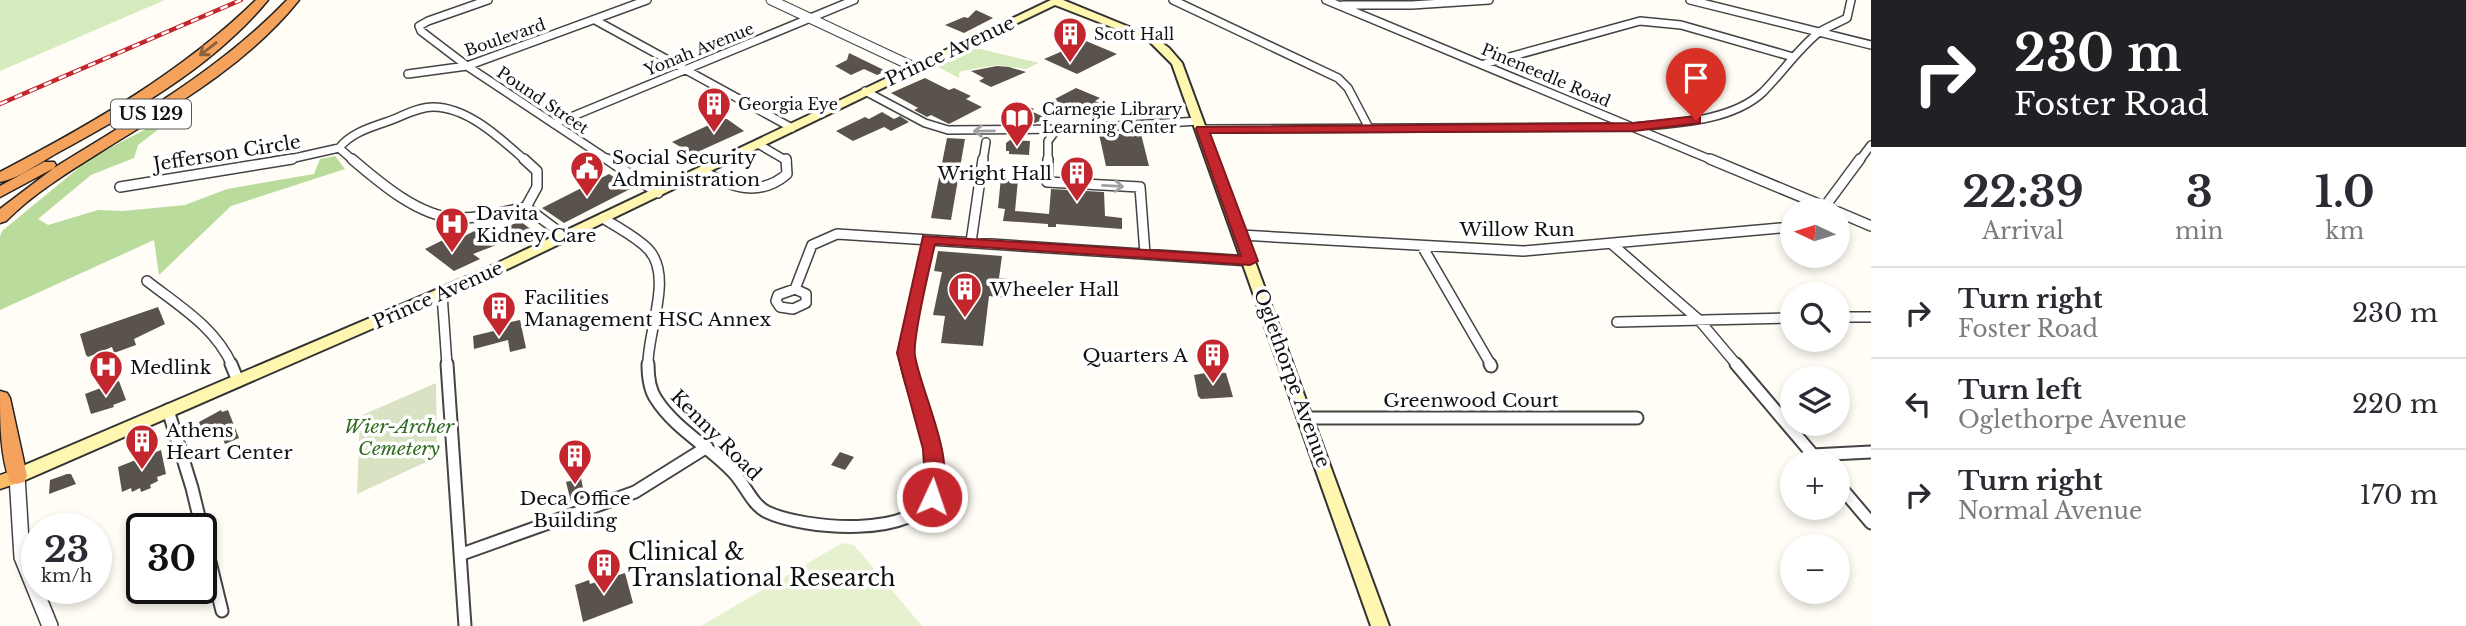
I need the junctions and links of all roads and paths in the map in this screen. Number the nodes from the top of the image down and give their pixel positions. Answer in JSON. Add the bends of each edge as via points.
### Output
{"nodes":[{"id":1,"x":283,"y":0,"type":"edge"},
{"id":2,"x":293,"y":0,"type":"edge"},
{"id":3,"x":488,"y":0,"type":"edge"},
{"id":4,"x":647,"y":0,"type":"edge"},
{"id":5,"x":771,"y":0,"type":"edge"},
{"id":6,"x":854,"y":0,"type":"edge"},
{"id":7,"x":1173,"y":0,"type":"edge"},
{"id":8,"x":1326,"y":0,"type":"edge"},
{"id":9,"x":1489,"y":0,"type":"edge"},
{"id":10,"x":1690,"y":0,"type":"edge"},
{"id":11,"x":1851,"y":0,"type":"edge"},
{"id":12,"x":1054,"y":1,"type":"edge"},
{"id":13,"x":260,"y":2,"type":"edge"},
{"id":14,"x":1336,"y":5,"type":"junction"},
{"id":15,"x":810,"y":18,"type":"junction"},
{"id":16,"x":594,"y":19,"type":"junction"},
{"id":17,"x":1820,"y":32,"type":"junction"},
{"id":18,"x":1871,"y":45,"type":"edge"},
{"id":19,"x":1793,"y":57,"type":"junction"},
{"id":20,"x":1484,"y":64,"type":"junction"},
{"id":21,"x":467,"y":66,"type":"junction"},
{"id":22,"x":914,"y":67,"type":"junction"},
{"id":23,"x":684,"y":70,"type":"junction"},
{"id":24,"x":408,"y":74,"type":"dead end"},
{"id":25,"x":865,"y":91,"type":"junction"},
{"id":26,"x":554,"y":124,"type":"junction"},
{"id":27,"x":1200,"y":125,"type":"junction"},
{"id":28,"x":1634,"y":127,"type":"junction"},
{"id":29,"x":792,"y":128,"type":"junction"},
{"id":30,"x":1369,"y":128,"type":"junction"},
{"id":31,"x":1057,"y":129,"type":"junction"},
{"id":32,"x":986,"y":142,"type":"dead end"},
{"id":33,"x":758,"y":144,"type":"junction"},
{"id":34,"x":1871,"y":145,"type":"edge"},
{"id":35,"x":339,"y":148,"type":"junction"},
{"id":36,"x":702,"y":171,"type":"junction"},
{"id":37,"x":0,"y":177,"type":"edge"},
{"id":38,"x":120,"y":187,"type":"dead end"},
{"id":39,"x":0,"y":192,"type":"edge"},
{"id":40,"x":658,"y":192,"type":"junction"},
{"id":41,"x":1801,"y":198,"type":"edge"},
{"id":42,"x":1837,"y":198,"type":"edge"},
{"id":43,"x":526,"y":207,"type":"junction"},
{"id":44,"x":0,"y":218,"type":"edge"},
{"id":45,"x":603,"y":218,"type":"junction"},
{"id":46,"x":1850,"y":218,"type":"edge"},
{"id":47,"x":1871,"y":226,"type":"edge"},
{"id":48,"x":1780,"y":228,"type":"edge"},
{"id":49,"x":1241,"y":235,"type":"junction"},
{"id":50,"x":566,"y":236,"type":"junction"},
{"id":51,"x":928,"y":240,"type":"junction"},
{"id":52,"x":971,"y":242,"type":"junction"},
{"id":53,"x":1613,"y":245,"type":"junction"},
{"id":54,"x":1422,"y":246,"type":"junction"},
{"id":55,"x":1145,"y":254,"type":"junction"},
{"id":56,"x":1250,"y":261,"type":"junction"},
{"id":57,"x":147,"y":281,"type":"dead end"},
{"id":58,"x":795,"y":289,"type":"dead end"},
{"id":59,"x":442,"y":294,"type":"junction"},
{"id":60,"x":1850,"y":317,"type":"edge"},
{"id":61,"x":1871,"y":317,"type":"edge"},
{"id":62,"x":1780,"y":318,"type":"edge"},
{"id":63,"x":1699,"y":320,"type":"junction"},
{"id":64,"x":1617,"y":322,"type":"dead end"},
{"id":65,"x":1491,"y":366,"type":"dead end"},
{"id":66,"x":238,"y":381,"type":"junction"},
{"id":67,"x":168,"y":410,"type":"junction"},
{"id":68,"x":1,"y":411,"type":"edge"},
{"id":69,"x":1306,"y":418,"type":"junction"},
{"id":70,"x":1637,"y":418,"type":"dead end"},
{"id":71,"x":707,"y":447,"type":"junction"},
{"id":72,"x":1809,"y":450,"type":"edge"},
{"id":73,"x":1871,"y":452,"type":"edge"},
{"id":74,"x":1850,"y":454,"type":"edge"},
{"id":75,"x":8,"y":479,"type":"edge"},
{"id":76,"x":1850,"y":498,"type":"edge"},
{"id":77,"x":1871,"y":523,"type":"edge"},
{"id":78,"x":462,"y":554,"type":"junction"},
{"id":79,"x":222,"y":611,"type":"dead end"},
{"id":80,"x":50,"y":626,"type":"edge"},
{"id":81,"x":465,"y":626,"type":"edge"},
{"id":82,"x":1380,"y":626,"type":"edge"}],
"edges":[{"from":1,"to":39,"type":"highway","via":[[235,45],[180,86],[92,142]]},
{"from":2,"to":44,"type":"highway","number":"US 129","via":[[221,66],[46,179]]},
{"from":3,"to":21,"type":"street","name":"Pound Street","via":[[421,24],[421,31]]},
{"from":4,"to":16,"type":"street","name":"Boulevard"},
{"from":5,"to":15,"type":"street"},
{"from":6,"to":15,"type":"street","name":"Yonah Avenue"},
{"from":7,"to":30,"type":"street","via":[[1338,78]]},
{"from":8,"to":14,"type":"street","name":"Pineneedle Road"},
{"from":9,"to":14,"type":"street"},
{"from":10,"to":17,"type":"street"},
{"from":11,"to":17,"type":"street","via":[[1847,18]]},
{"from":12,"to":22,"type":"main road","name":"Prince Avenue"},
{"from":12,"to":27,"type":"main road","name":"Oglethorpe Avenue","via":[[1144,36],[1166,50],[1177,63]]},
{"from":13,"to":37,"type":"highway","number":"US 129","one_way":true,"via":[[213,45],[154,88]]},
{"from":14,"to":20,"type":"street","name":"Pineneedle Road"},
{"from":15,"to":22,"type":"street"},
{"from":15,"to":23,"type":"street","name":"Yonah Avenue"},
{"from":16,"to":21,"type":"street","name":"Boulevard"},
{"from":16,"to":23,"type":"street"},
{"from":17,"to":18,"type":"street"},
{"from":17,"to":19,"type":"street"},
{"from":19,"to":20,"type":"street","via":[[1681,25],[1640,21]]},
{"from":19,"to":28,"type":"street","via":[[1761,94],[1742,107],[1712,117]]},
{"from":20,"to":28,"type":"street","name":"Pineneedle Road"},
{"from":21,"to":24,"type":"street","name":"Boulevard"},
{"from":21,"to":26,"type":"street","name":"Pound Street"},
{"from":22,"to":25,"type":"main road","name":"Prince Avenue"},
{"from":23,"to":26,"type":"street","name":"Yonah Avenue"},
{"from":23,"to":29,"type":"street"},
{"from":25,"to":29,"type":"main road","name":"Prince Avenue"},
{"from":31,"to":25,"type":"street","one_way":true,"via":[[1017,127],[987,132],[936,128]]},
{"from":26,"to":40,"type":"street","name":"Pound Street"},
{"from":27,"to":30,"type":"street"},
{"from":27,"to":31,"type":"street"},
{"from":27,"to":49,"type":"main road","name":"Oglethorpe Avenue"},
{"from":28,"to":30,"type":"street"},
{"from":28,"to":41,"type":"street","name":"Pineneedle Road"},
{"from":29,"to":33,"type":"main road","name":"Prince Avenue"},
{"from":31,"to":55,"type":"street","one_way":true,"via":[[1048,141],[1047,182],[1140,187]]},
{"from":32,"to":52,"type":"street"},
{"from":33,"to":36,"type":"main road","name":"Prince Avenue"},
{"from":33,"to":36,"type":"street","via":[[788,163],[787,174],[775,183],[739,189]]},
{"from":34,"to":42,"type":"street"},
{"from":35,"to":38,"type":"street","name":"Jefferson Circle"},
{"from":35,"to":43,"type":"street","via":[[436,215],[466,218]]},
{"from":35,"to":43,"type":"street","name":"Jefferson Circle","via":[[370,128],[428,108],[449,109],[479,125],[537,171],[537,187]]},
{"from":36,"to":40,"type":"main road","name":"Prince Avenue"},
{"from":40,"to":45,"type":"main road","name":"Prince Avenue"},
{"from":43,"to":50,"type":"street"},
{"from":45,"to":50,"type":"main road","name":"Prince Avenue"},
{"from":45,"to":71,"type":"street","name":"Kenny Road","via":[[647,248],[657,263],[659,279],[646,359],[650,389],[662,408]]},
{"from":46,"to":47,"type":"street","name":"Pineneedle Road"},
{"from":48,"to":53,"type":"street","name":"Willow Run"},
{"from":49,"to":54,"type":"street","name":"Willow Run"},
{"from":49,"to":56,"type":"main road","name":"Oglethorpe Avenue"},
{"from":50,"to":59,"type":"main road","name":"Prince Avenue"},
{"from":51,"to":52,"type":"street"},
{"from":51,"to":58,"type":"street","via":[[837,234],[818,241],[807,253]]},
{"from":51,"to":71,"type":"street","name":"Kenny Road","via":[[906,353],[933,458],[934,491],[924,507],[899,520],[865,526],[816,524],[777,516],[759,507]]},
{"from":52,"to":55,"type":"street"},
{"from":53,"to":54,"type":"street","name":"Willow Run","via":[[1523,250]]},
{"from":53,"to":63,"type":"street"},
{"from":54,"to":65,"type":"street"},
{"from":55,"to":56,"type":"street"},
{"from":56,"to":69,"type":"main road","name":"Oglethorpe Avenue"},
{"from":57,"to":66,"type":"street","via":[[206,330],[224,350]]},
{"from":59,"to":66,"type":"main road","name":"Prince Avenue"},
{"from":59,"to":78,"type":"street"},
{"from":60,"to":61,"type":"street"},
{"from":62,"to":63,"type":"street"},
{"from":63,"to":64,"type":"street"},
{"from":63,"to":72,"type":"street"},
{"from":66,"to":67,"type":"main road","name":"Prince Avenue"},
{"from":67,"to":75,"type":"main road","name":"Prince Avenue"},
{"from":67,"to":79,"type":"street"},
{"from":68,"to":75,"type":"highway"},
{"from":69,"to":70,"type":"street","name":"Greenwood Court"},
{"from":69,"to":82,"type":"main road","name":"Oglethorpe Avenue"},
{"from":71,"to":78,"type":"street","via":[[635,492]]},
{"from":73,"to":74,"type":"street"},
{"from":75,"to":80,"type":"street","via":[[22,557]]},
{"from":76,"to":77,"type":"street"},
{"from":78,"to":81,"type":"street"}]}
